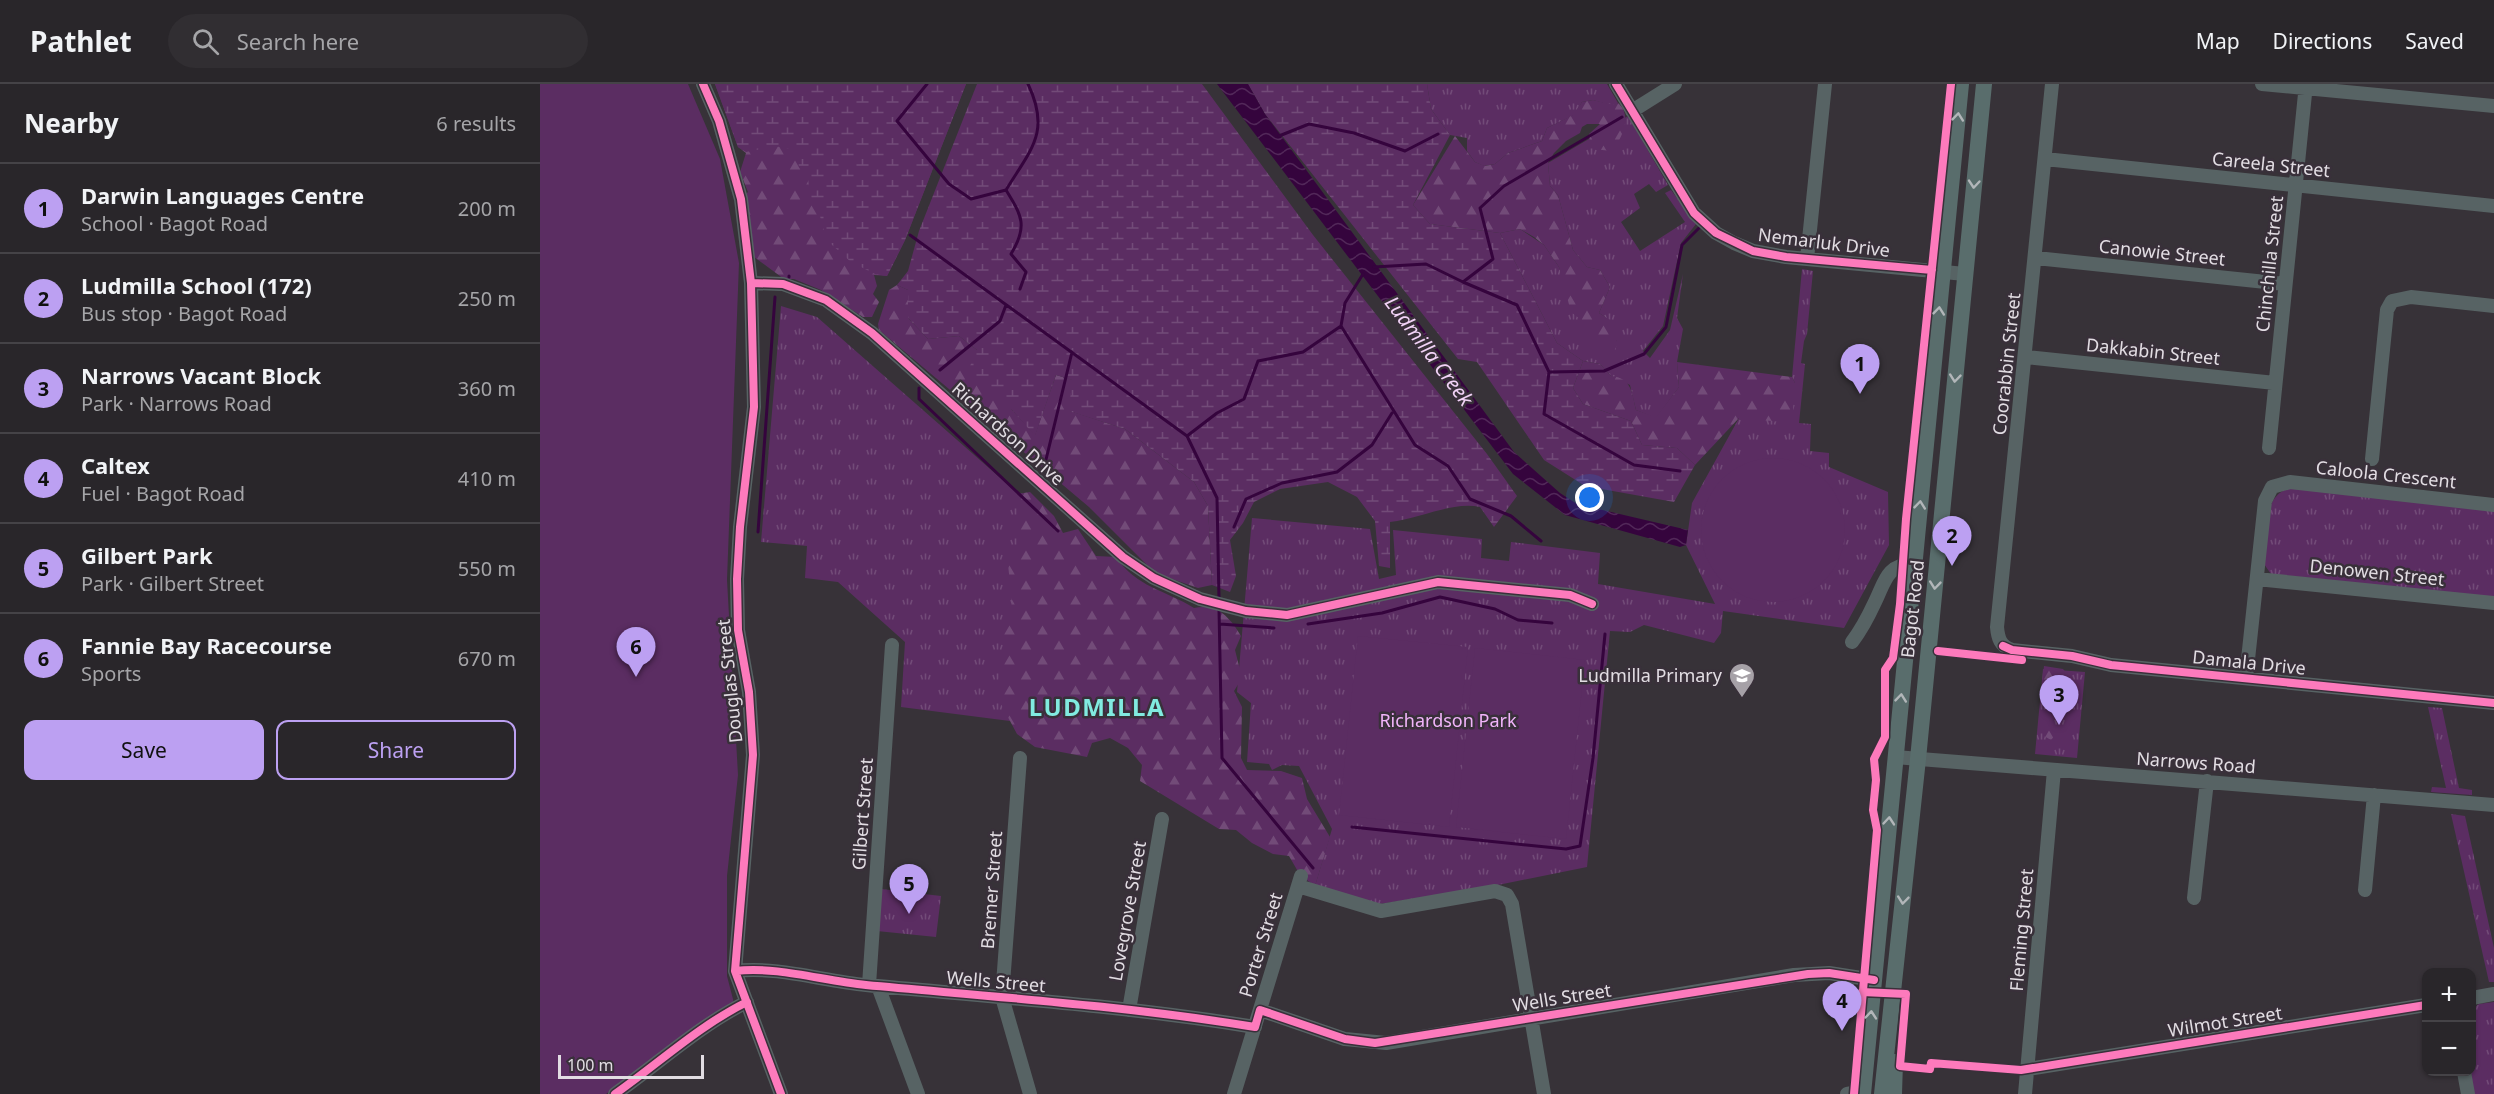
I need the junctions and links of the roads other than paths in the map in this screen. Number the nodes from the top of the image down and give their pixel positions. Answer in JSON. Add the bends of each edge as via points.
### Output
{"nodes":[{"id":1,"x":703,"y":84,"type":"edge"},
{"id":2,"x":1616,"y":84,"type":"edge"},
{"id":3,"x":1676,"y":84,"type":"edge"},
{"id":4,"x":1825,"y":84,"type":"edge"},
{"id":5,"x":1961,"y":84,"type":"edge"},
{"id":6,"x":1984,"y":84,"type":"edge"},
{"id":7,"x":2052,"y":84,"type":"edge"},
{"id":8,"x":2262,"y":84,"type":"edge"},
{"id":9,"x":2305,"y":86,"type":"edge"},
{"id":10,"x":2494,"y":106,"type":"edge"},
{"id":11,"x":1632,"y":111,"type":"junction"},
{"id":12,"x":2045,"y":159,"type":"junction"},
{"id":13,"x":2296,"y":186,"type":"junction"},
{"id":14,"x":2494,"y":206,"type":"edge"},
{"id":15,"x":2036,"y":258,"type":"junction"},
{"id":16,"x":1807,"y":259,"type":"junction"},
{"id":17,"x":1943,"y":272,"type":"junction"},
{"id":18,"x":1965,"y":274,"type":"junction"},
{"id":19,"x":752,"y":282,"type":"junction"},
{"id":20,"x":2285,"y":284,"type":"junction"},
{"id":21,"x":2494,"y":306,"type":"edge"},
{"id":22,"x":2026,"y":357,"type":"junction"},
{"id":23,"x":2276,"y":383,"type":"junction"},
{"id":24,"x":2269,"y":448,"type":"dead end"},
{"id":25,"x":2372,"y":459,"type":"dead end"},
{"id":26,"x":2494,"y":505,"type":"edge"},
{"id":27,"x":1914,"y":563,"type":"junction"},
{"id":28,"x":2257,"y":579,"type":"junction"},
{"id":29,"x":2494,"y":603,"type":"edge"},
{"id":30,"x":1592,"y":604,"type":"dead end"},
{"id":31,"x":1852,"y":642,"type":"dead end"},
{"id":32,"x":892,"y":645,"type":"dead end"},
{"id":33,"x":2003,"y":646,"type":"joint"},
{"id":34,"x":2246,"y":678,"type":"junction"},
{"id":35,"x":2494,"y":703,"type":"edge"},
{"id":36,"x":1895,"y":757,"type":"junction"},
{"id":37,"x":1020,"y":758,"type":"dead end"},
{"id":38,"x":1918,"y":759,"type":"junction"},
{"id":39,"x":2054,"y":770,"type":"junction"},
{"id":40,"x":2207,"y":781,"type":"junction"},
{"id":41,"x":2374,"y":795,"type":"junction"},
{"id":42,"x":2494,"y":805,"type":"edge"},
{"id":43,"x":1162,"y":819,"type":"dead end"},
{"id":44,"x":2365,"y":890,"type":"dead end"},
{"id":45,"x":2194,"y":898,"type":"dead end"},
{"id":46,"x":735,"y":971,"type":"junction"},
{"id":47,"x":1874,"y":980,"type":"junction"},
{"id":48,"x":873,"y":986,"type":"junction"},
{"id":49,"x":1894,"y":994,"type":"junction"},
{"id":50,"x":2494,"y":994,"type":"edge"},
{"id":51,"x":1002,"y":997,"type":"junction"},
{"id":52,"x":2476,"y":997,"type":"edge"},
{"id":53,"x":747,"y":1002,"type":"junction"},
{"id":54,"x":2422,"y":1006,"type":"edge"},
{"id":55,"x":1129,"y":1010,"type":"junction"},
{"id":56,"x":1260,"y":1010,"type":"junction"},
{"id":57,"x":1531,"y":1018,"type":"junction"},
{"id":58,"x":1255,"y":1027,"type":"junction"},
{"id":59,"x":2028,"y":1069,"type":"junction"},
{"id":60,"x":2465,"y":1076,"type":"edge"},
{"id":61,"x":1858,"y":1093,"type":"edge"},
{"id":62,"x":615,"y":1094,"type":"edge"},
{"id":63,"x":781,"y":1094,"type":"edge"},
{"id":64,"x":918,"y":1094,"type":"edge"},
{"id":65,"x":1030,"y":1094,"type":"edge"},
{"id":66,"x":1234,"y":1094,"type":"edge"},
{"id":67,"x":1544,"y":1094,"type":"edge"},
{"id":68,"x":1882,"y":1094,"type":"edge"},
{"id":69,"x":1894,"y":1094,"type":"edge"},
{"id":70,"x":2025,"y":1094,"type":"edge"},
{"id":71,"x":2468,"y":1094,"type":"edge"}],
"edges":[{"from":1,"to":19,"type":"street","name":"Douglas Street","via":[[719,121],[741,199]]},
{"from":2,"to":11,"type":"street","name":"Nemarluk Drive"},
{"from":3,"to":11,"type":"street"},
{"from":4,"to":16,"type":"street"},
{"from":17,"to":5,"type":"main road","name":"Bagot Road","one_way":true},
{"from":6,"to":18,"type":"main road","name":"Bagot Road","one_way":true},
{"from":7,"to":12,"type":"street","name":"Coorabbin Street"},
{"from":8,"to":9,"type":"street"},
{"from":9,"to":10,"type":"street"},
{"from":9,"to":13,"type":"street","name":"Chinchilla Street"},
{"from":11,"to":16,"type":"street","name":"Nemarluk Drive","via":[[1704,224],[1753,251]]},
{"from":12,"to":13,"type":"street","name":"Careela Street"},
{"from":12,"to":15,"type":"street","name":"Coorabbin Street"},
{"from":13,"to":14,"type":"street","name":"Careela Street"},
{"from":13,"to":20,"type":"street","name":"Chinchilla Street"},
{"from":15,"to":20,"type":"street","name":"Canowie Street"},
{"from":15,"to":22,"type":"street","name":"Coorabbin Street"},
{"from":16,"to":17,"type":"street","name":"Nemarluk Drive"},
{"from":17,"to":18,"type":"street","name":"Nemarluk Drive"},
{"from":27,"to":17,"type":"main road","name":"Bagot Road","one_way":true},
{"from":18,"to":38,"type":"main road","name":"Bagot Road","one_way":true},
{"from":19,"to":30,"type":"street","name":"Richardson Drive","via":[[783,284],[826,300],[872,333],[1123,556],[1154,578],[1200,599],[1246,611],[1287,615],[1437,582],[1570,595]]},
{"from":19,"to":46,"type":"street","name":"Douglas Street","via":[[751,374],[743,447],[745,482],[737,579],[738,630],[749,692],[753,754]]},
{"from":20,"to":23,"type":"street","name":"Chinchilla Street"},
{"from":21,"to":25,"type":"street","name":"Caloola Crescent","via":[[2412,297],[2392,301],[2387,310]]},
{"from":22,"to":23,"type":"street","name":"Dakkabin Street"},
{"from":22,"to":33,"type":"street","name":"Coorabbin Street","via":[[1997,627]]},
{"from":23,"to":24,"type":"street","name":"Chinchilla Street"},
{"from":26,"to":28,"type":"street","name":"Caloola Crescent","via":[[2290,482],[2274,486],[2265,501]]},
{"from":27,"to":31,"type":"street","via":[[1903,564],[1884,578],[1875,603]]},
{"from":36,"to":27,"type":"main road","name":"Bagot Road","one_way":true},
{"from":28,"to":29,"type":"street","name":"Denowen Street"},
{"from":28,"to":34,"type":"street"},
{"from":32,"to":48,"type":"street","name":"Gilbert Street"},
{"from":33,"to":34,"type":"street","name":"Damala Drive","via":[[2111,664]]},
{"from":34,"to":35,"type":"street","name":"Damala Drive"},
{"from":36,"to":38,"type":"street","name":"Narrows Road"},
{"from":47,"to":36,"type":"main road","name":"Bagot Road","one_way":true},
{"from":37,"to":51,"type":"street","name":"Bremer Street"},
{"from":38,"to":39,"type":"street","name":"Narrows Road"},
{"from":38,"to":49,"type":"main road","name":"Bagot Road","one_way":true},
{"from":39,"to":40,"type":"street","name":"Narrows Road"},
{"from":39,"to":59,"type":"street","name":"Fleming Street"},
{"from":40,"to":41,"type":"street","name":"Narrows Road"},
{"from":40,"to":45,"type":"street"},
{"from":41,"to":42,"type":"street","name":"Narrows Road"},
{"from":41,"to":44,"type":"street"},
{"from":43,"to":55,"type":"street","name":"Lovegrove Street"},
{"from":46,"to":48,"type":"street","name":"Wells Street","via":[[766,971]]},
{"from":46,"to":53,"type":"street","name":"Douglas Street"},
{"from":47,"to":57,"type":"street","name":"Wells Street","via":[[1808,974]]},
{"from":61,"to":47,"type":"main road","name":"Bagot Road","one_way":true},
{"from":48,"to":51,"type":"street","name":"Wells Street"},
{"from":48,"to":64,"type":"street","name":"Gilbert Street"},
{"from":49,"to":68,"type":"main road","name":"Bagot Road"},
{"from":49,"to":69,"type":"main road","name":"Bagot Road"},
{"from":50,"to":52,"type":"street"},
{"from":51,"to":55,"type":"street","name":"Wells Street"},
{"from":51,"to":65,"type":"street","name":"Bremer Street"},
{"from":53,"to":62,"type":"street","via":[[715,1018],[699,1034]]},
{"from":53,"to":63,"type":"street","name":"Douglas Street"},
{"from":54,"to":59,"type":"street","name":"Wilmot Street"},
{"from":55,"to":58,"type":"street","name":"Wells Street"},
{"from":56,"to":57,"type":"street","name":"Wells Street","via":[[1364,1042],[1386,1042]]},
{"from":56,"to":57,"type":"street","name":"Porter Street","via":[[1299,881],[1381,911],[1495,891],[1506,895],[1512,904]]},
{"from":56,"to":58,"type":"street","name":"Porter Street"},
{"from":57,"to":67,"type":"street"},
{"from":58,"to":66,"type":"street","name":"Porter Street"},
{"from":59,"to":70,"type":"street","name":"Fleming Street"},
{"from":60,"to":71,"type":"street"}]}
